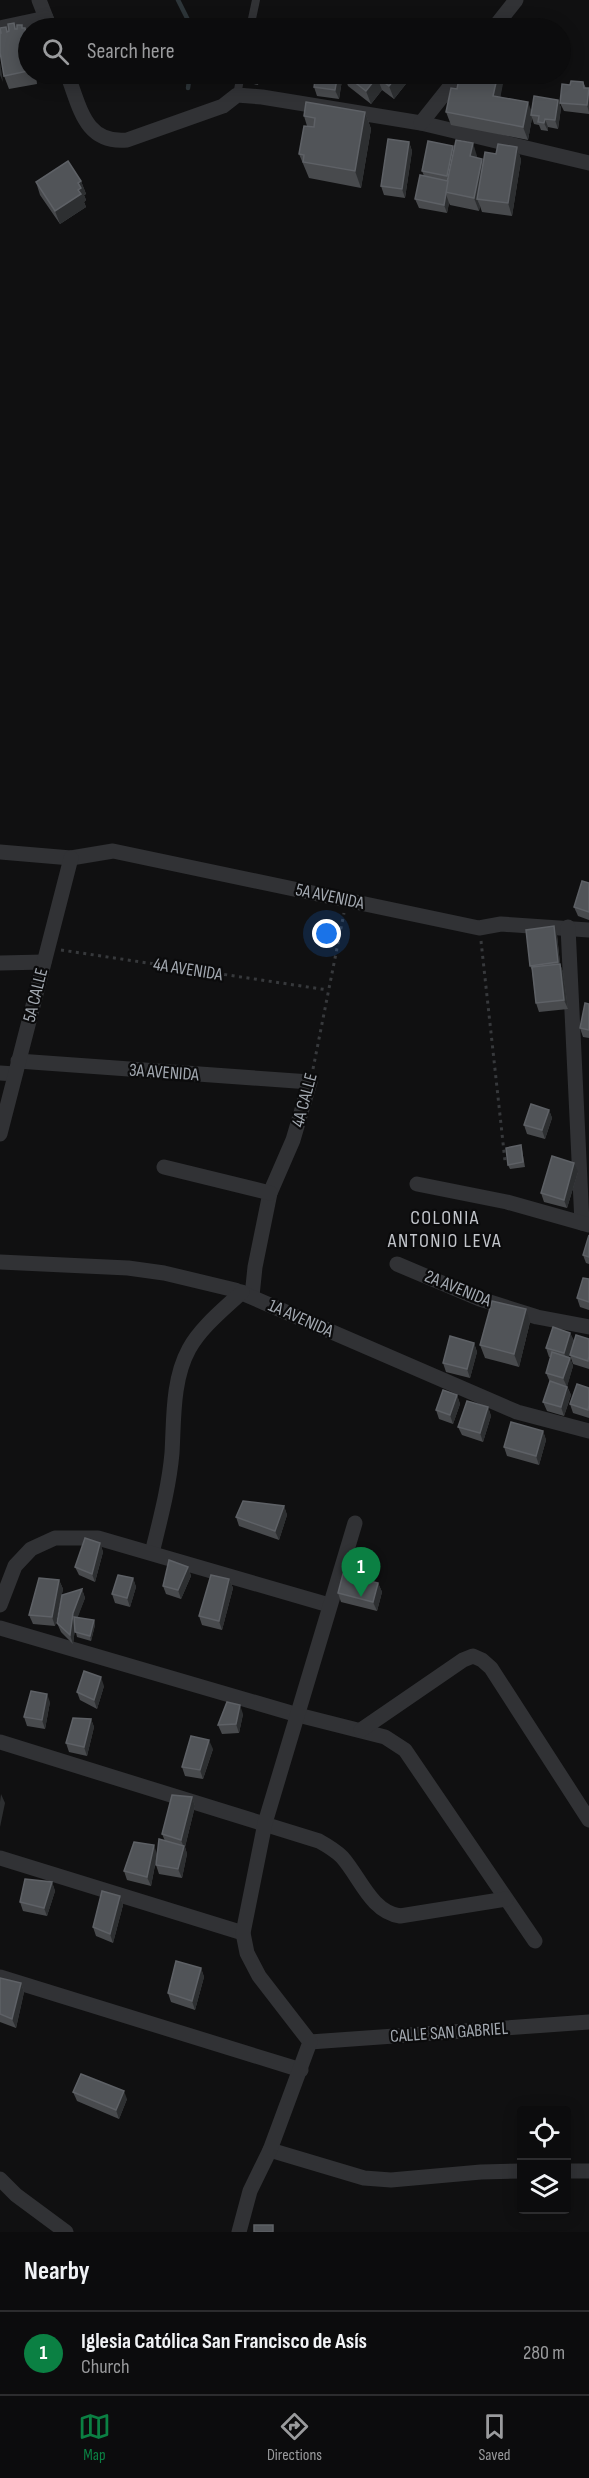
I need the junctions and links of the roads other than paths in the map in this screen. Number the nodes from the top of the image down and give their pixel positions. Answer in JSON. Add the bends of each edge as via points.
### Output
{"nodes":[{"id":1,"x":39,"y":0,"type":"edge"},
{"id":2,"x":256,"y":0,"type":"edge"},
{"id":3,"x":516,"y":0,"type":"edge"},
{"id":4,"x":46,"y":18,"type":"edge"},
{"id":5,"x":252,"y":18,"type":"edge"},
{"id":6,"x":502,"y":18,"type":"edge"},
{"id":7,"x":18,"y":26,"type":"edge"},
{"id":8,"x":0,"y":28,"type":"edge"},
{"id":9,"x":71,"y":84,"type":"edge"},
{"id":10,"x":239,"y":84,"type":"edge"},
{"id":11,"x":452,"y":84,"type":"edge"},
{"id":12,"x":237,"y":95,"type":"junction"},
{"id":13,"x":421,"y":123,"type":"junction"},
{"id":14,"x":589,"y":163,"type":"edge"},
{"id":15,"x":0,"y":852,"type":"edge"},
{"id":16,"x":71,"y":858,"type":"junction"},
{"id":17,"x":568,"y":927,"type":"junction"},
{"id":18,"x":589,"y":930,"type":"edge"},
{"id":19,"x":46,"y":955,"type":"junction"},
{"id":20,"x":0,"y":963,"type":"edge"},
{"id":21,"x":11,"y":1069,"type":"edge"},
{"id":22,"x":310,"y":1082,"type":"joint"},
{"id":23,"x":0,"y":1134,"type":"edge"},
{"id":24,"x":164,"y":1167,"type":"dead end"},
{"id":25,"x":417,"y":1184,"type":"dead end"},
{"id":26,"x":270,"y":1193,"type":"junction"},
{"id":27,"x":585,"y":1224,"type":"edge"},
{"id":28,"x":0,"y":1262,"type":"edge"},
{"id":29,"x":398,"y":1264,"type":"dead end"},
{"id":30,"x":247,"y":1294,"type":"junction"},
{"id":31,"x":589,"y":1327,"type":"edge"},
{"id":32,"x":589,"y":1431,"type":"edge"},
{"id":33,"x":355,"y":1523,"type":"dead end"},
{"id":34,"x":152,"y":1553,"type":"junction"},
{"id":35,"x":0,"y":1605,"type":"edge"},
{"id":36,"x":329,"y":1605,"type":"junction"},
{"id":37,"x":0,"y":1628,"type":"edge"},
{"id":38,"x":298,"y":1715,"type":"junction"},
{"id":39,"x":361,"y":1730,"type":"junction"},
{"id":40,"x":0,"y":1742,"type":"edge"},
{"id":41,"x":589,"y":1820,"type":"edge"},
{"id":42,"x":265,"y":1823,"type":"junction"},
{"id":43,"x":0,"y":1858,"type":"edge"},
{"id":44,"x":506,"y":1899,"type":"junction"},
{"id":45,"x":243,"y":1933,"type":"junction"},
{"id":46,"x":535,"y":1941,"type":"dead end"},
{"id":47,"x":0,"y":1977,"type":"edge"},
{"id":48,"x":589,"y":2022,"type":"edge"},
{"id":49,"x":310,"y":2042,"type":"junction"},
{"id":50,"x":301,"y":2070,"type":"junction"},
{"id":51,"x":270,"y":2150,"type":"junction"},
{"id":52,"x":517,"y":2171,"type":"edge"},
{"id":53,"x":571,"y":2171,"type":"edge"},
{"id":54,"x":589,"y":2171,"type":"edge"},
{"id":55,"x":0,"y":2180,"type":"edge"},
{"id":56,"x":66,"y":2232,"type":"edge"},
{"id":57,"x":240,"y":2232,"type":"edge"}],
"edges":[{"from":1,"to":4,"type":"street"},
{"from":2,"to":5,"type":"lane"},
{"from":3,"to":6,"type":"street"},
{"from":7,"to":8,"type":"street"},
{"from":9,"to":12,"type":"street","via":[[94,133],[116,141],[223,106]]},
{"from":10,"to":12,"type":"lane"},
{"from":11,"to":13,"type":"street"},
{"from":12,"to":13,"type":"street"},
{"from":13,"to":14,"type":"street"},
{"from":15,"to":16,"type":"street","name":"5A AVENIDA"},
{"from":16,"to":17,"type":"street","name":"5A AVENIDA","via":[[113,851],[479,928],[501,924]]},
{"from":16,"to":19,"type":"street","name":"5A CALLE"},
{"from":17,"to":18,"type":"street","name":"5A AVENIDA"},
{"from":17,"to":27,"type":"street"},
{"from":19,"to":20,"type":"street"},
{"from":19,"to":21,"type":"street","name":"5A CALLE"},
{"from":21,"to":22,"type":"street","name":"3A AVENIDA"},
{"from":21,"to":23,"type":"street","name":"5A CALLE"},
{"from":22,"to":26,"type":"street","name":"4A CALLE","via":[[293,1140]]},
{"from":24,"to":26,"type":"street"},
{"from":25,"to":27,"type":"street","via":[[507,1202]]},
{"from":26,"to":30,"type":"street","name":"4A CALLE"},
{"from":28,"to":30,"type":"street","name":"1A AVENIDA","via":[[137,1269]]},
{"from":29,"to":31,"type":"street","name":"2A AVENIDA","via":[[480,1299],[537,1317]]},
{"from":30,"to":32,"type":"street","name":"1A AVENIDA","via":[[517,1412]]},
{"from":30,"to":34,"type":"street","via":[[201,1332],[188,1350],[179,1380],[172,1421],[172,1454]]},
{"from":33,"to":36,"type":"street"},
{"from":34,"to":35,"type":"street","via":[[98,1538],[55,1538],[31,1549],[15,1566]]},
{"from":34,"to":36,"type":"street"},
{"from":36,"to":38,"type":"street"},
{"from":37,"to":38,"type":"street"},
{"from":38,"to":39,"type":"street"},
{"from":38,"to":42,"type":"street"},
{"from":39,"to":41,"type":"street","via":[[473,1656],[491,1668]]},
{"from":39,"to":44,"type":"street","via":[[385,1737],[405,1750]]},
{"from":40,"to":42,"type":"street"},
{"from":42,"to":44,"type":"street","via":[[333,1848],[388,1914],[400,1916]]},
{"from":42,"to":45,"type":"street"},
{"from":43,"to":45,"type":"street"},
{"from":44,"to":46,"type":"street"},
{"from":45,"to":49,"type":"street","via":[[258,1976]]},
{"from":47,"to":50,"type":"street"},
{"from":48,"to":49,"type":"street","name":"CALLE SAN GABRIEL"},
{"from":49,"to":50,"type":"street"},
{"from":50,"to":51,"type":"street"},
{"from":51,"to":52,"type":"street","via":[[364,2178],[391,2180]]},
{"from":51,"to":57,"type":"street","via":[[250,2191]]},
{"from":53,"to":54,"type":"street"},
{"from":55,"to":56,"type":"street"}]}
